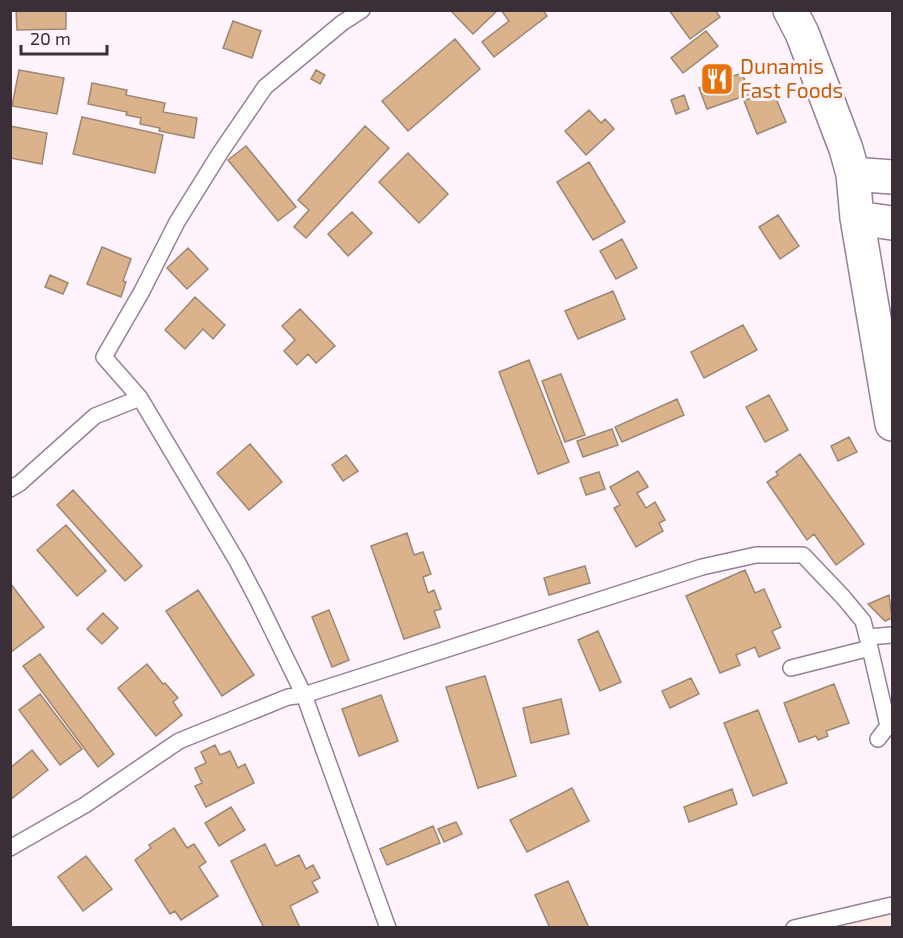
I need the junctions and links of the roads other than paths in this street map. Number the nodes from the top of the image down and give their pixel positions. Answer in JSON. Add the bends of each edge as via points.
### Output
{"nodes":[{"id":1,"x":362,"y":10,"type":"edge"},
{"id":2,"x":790,"y":10,"type":"edge"},
{"id":3,"x":853,"y":174,"type":"junction"},
{"id":4,"x":892,"y":177,"type":"edge"},
{"id":5,"x":857,"y":218,"type":"junction"},
{"id":6,"x":892,"y":224,"type":"edge"},
{"id":7,"x":140,"y":398,"type":"junction"},
{"id":8,"x":892,"y":424,"type":"edge"},
{"id":9,"x":10,"y":489,"type":"edge"},
{"id":10,"x":892,"y":635,"type":"edge"},
{"id":11,"x":869,"y":642,"type":"junction"},
{"id":12,"x":791,"y":668,"type":"dead end"},
{"id":13,"x":304,"y":695,"type":"junction"},
{"id":14,"x":878,"y":739,"type":"dead end"},
{"id":15,"x":10,"y":848,"type":"edge"},
{"id":16,"x":892,"y":905,"type":"edge"},
{"id":17,"x":388,"y":927,"type":"edge"},
{"id":18,"x":794,"y":927,"type":"edge"}],
"edges":[{"from":1,"to":7,"type":"lane","via":[[265,87],[177,222],[104,357]]},
{"from":2,"to":3,"type":"street"},
{"from":3,"to":4,"type":"street"},
{"from":3,"to":5,"type":"street"},
{"from":5,"to":6,"type":"street"},
{"from":5,"to":8,"type":"street"},
{"from":7,"to":9,"type":"lane","via":[[95,416]]},
{"from":7,"to":13,"type":"lane","via":[[237,561]]},
{"from":10,"to":11,"type":"lane"},
{"from":11,"to":12,"type":"lane"},
{"from":11,"to":13,"type":"lane","via":[[863,621],[803,555],[756,555],[692,570]]},
{"from":11,"to":14,"type":"lane","via":[[888,726]]},
{"from":13,"to":15,"type":"lane","via":[[288,697],[179,741],[85,805]]},
{"from":13,"to":17,"type":"lane"},
{"from":16,"to":18,"type":"lane"}]}
